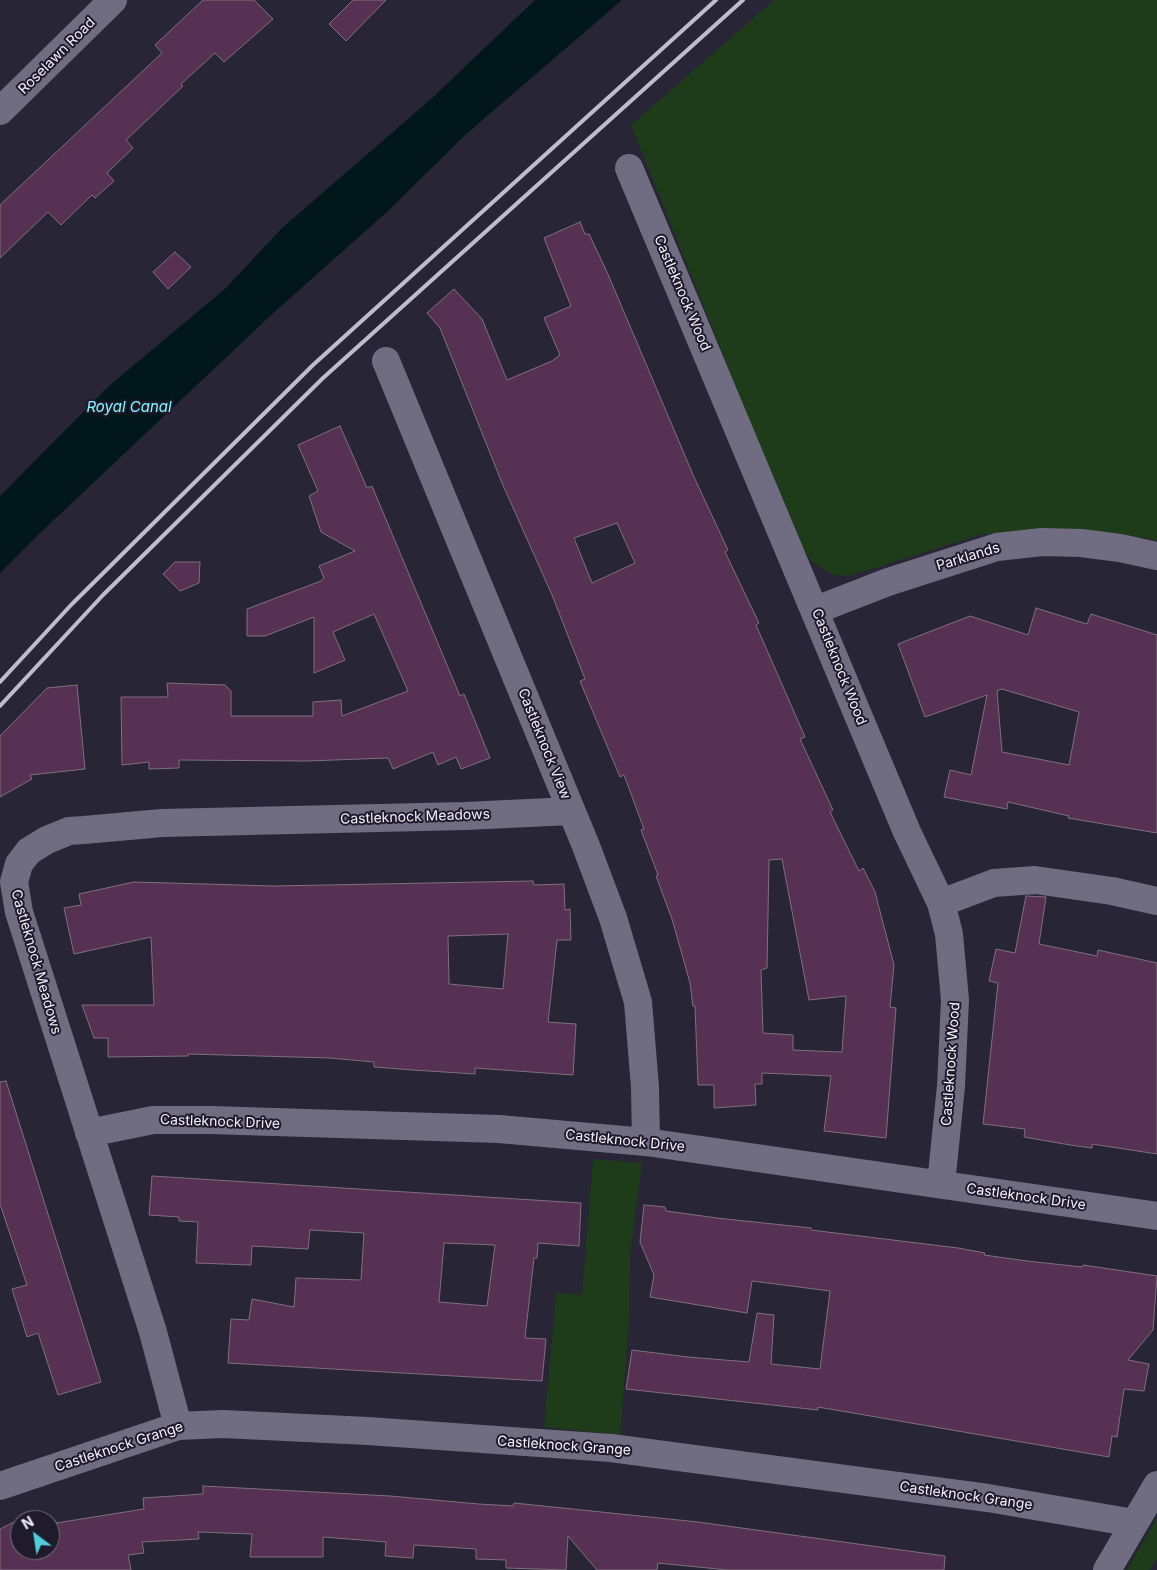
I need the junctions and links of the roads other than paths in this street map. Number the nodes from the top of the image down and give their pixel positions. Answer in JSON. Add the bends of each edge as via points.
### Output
{"nodes":[{"id":1,"x":113,"y":0,"type":"edge"},
{"id":2,"x":0,"y":111,"type":"edge"},
{"id":3,"x":629,"y":168,"type":"dead end"},
{"id":4,"x":386,"y":361,"type":"dead end"},
{"id":5,"x":1157,"y":556,"type":"edge"},
{"id":6,"x":816,"y":610,"type":"junction"},
{"id":7,"x":571,"y":811,"type":"junction"},
{"id":8,"x":1157,"y":901,"type":"edge"},
{"id":9,"x":941,"y":903,"type":"junction"},
{"id":10,"x":89,"y":1133,"type":"junction"},
{"id":11,"x":646,"y":1142,"type":"junction"},
{"id":12,"x":940,"y":1184,"type":"junction"},
{"id":13,"x":1157,"y":1216,"type":"edge"},
{"id":14,"x":178,"y":1426,"type":"junction"},
{"id":15,"x":1157,"y":1485,"type":"edge"},
{"id":16,"x":0,"y":1486,"type":"edge"},
{"id":17,"x":1134,"y":1523,"type":"junction"},
{"id":18,"x":1107,"y":1570,"type":"edge"}],
"edges":[{"from":1,"to":2,"type":"street","name":"Roselawn Road"},
{"from":3,"to":6,"type":"street","name":"Castleknock Wood"},
{"from":4,"to":7,"type":"street","name":"Castleknock View"},
{"from":5,"to":6,"type":"street","name":"Parklands","via":[[1081,543],[1042,542],[997,547],[888,582]]},
{"from":6,"to":9,"type":"street","name":"Castleknock Wood","via":[[907,832]]},
{"from":7,"to":10,"type":"street","name":"Castleknock Meadows","via":[[162,824],[69,831],[30,851],[16,872],[16,900]]},
{"from":7,"to":11,"type":"street","name":"Castleknock View","via":[[613,918],[638,1002]]},
{"from":8,"to":9,"type":"street","via":[[1035,880],[994,883]]},
{"from":9,"to":12,"type":"street","name":"Castleknock Wood","via":[[949,934],[955,1000],[951,1086]]},
{"from":10,"to":11,"type":"street","name":"Castleknock Drive","via":[[153,1120],[210,1120],[499,1129]]},
{"from":10,"to":14,"type":"street","name":"Castleknock Meadows","via":[[162,1362]]},
{"from":11,"to":12,"type":"street","name":"Castleknock Drive"},
{"from":12,"to":13,"type":"street","name":"Castleknock Drive"},
{"from":14,"to":16,"type":"street","name":"Castleknock Grange"},
{"from":14,"to":17,"type":"street","name":"Castleknock Grange","via":[[223,1424],[368,1431],[615,1448],[975,1496]]},
{"from":15,"to":17,"type":"street"},
{"from":17,"to":18,"type":"street"}]}
